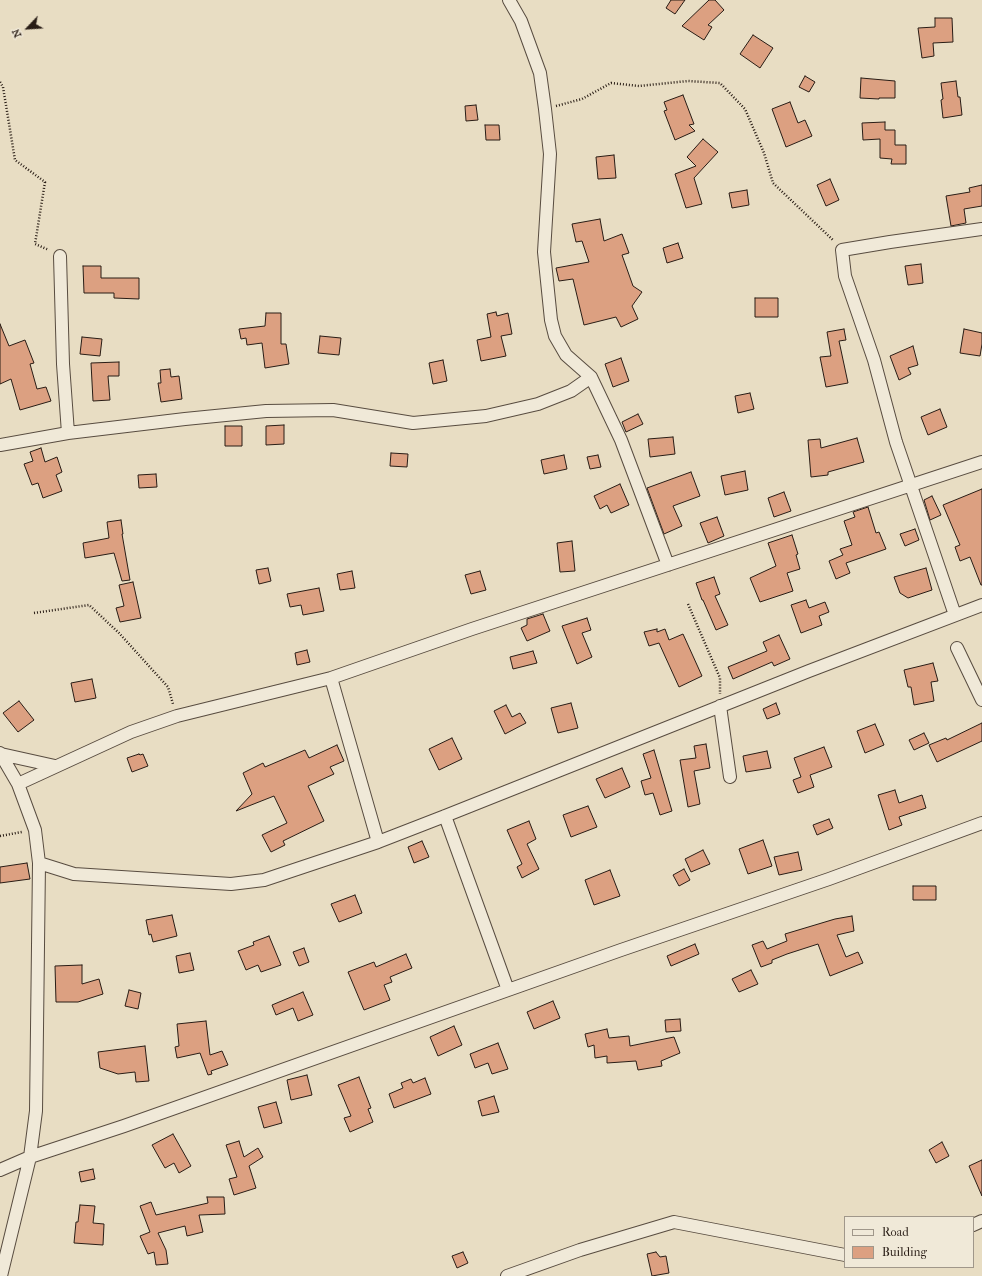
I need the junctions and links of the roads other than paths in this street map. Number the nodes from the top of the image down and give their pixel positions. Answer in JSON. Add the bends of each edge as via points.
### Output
{"nodes":[{"id":1,"x":509,"y":0,"type":"edge"},
{"id":2,"x":982,"y":229,"type":"edge"},
{"id":3,"x":60,"y":256,"type":"road end"},
{"id":4,"x":590,"y":377,"type":"junction"},
{"id":5,"x":68,"y":433,"type":"junction"},
{"id":6,"x":0,"y":444,"type":"edge"},
{"id":7,"x":982,"y":462,"type":"edge"},
{"id":8,"x":911,"y":484,"type":"junction"},
{"id":9,"x":668,"y":565,"type":"junction"},
{"id":10,"x":982,"y":605,"type":"edge"},
{"id":11,"x":955,"y":615,"type":"junction"},
{"id":12,"x":957,"y":648,"type":"dead end"},
{"id":13,"x":331,"y":678,"type":"junction"},
{"id":14,"x":982,"y":700,"type":"edge"},
{"id":15,"x":720,"y":706,"type":"junction"},
{"id":16,"x":0,"y":754,"type":"edge"},
{"id":17,"x":55,"y":766,"type":"junction"},
{"id":18,"x":730,"y":778,"type":"dead end"},
{"id":19,"x":18,"y":784,"type":"junction"},
{"id":20,"x":445,"y":816,"type":"junction"},
{"id":21,"x":982,"y":823,"type":"edge"},
{"id":22,"x":378,"y":842,"type":"junction"},
{"id":23,"x":39,"y":863,"type":"junction"},
{"id":24,"x":508,"y":990,"type":"junction"},
{"id":25,"x":30,"y":1157,"type":"junction"},
{"id":26,"x":0,"y":1170,"type":"edge"},
{"id":27,"x":844,"y":1255,"type":"edge"},
{"id":28,"x":1,"y":1276,"type":"edge"},
{"id":29,"x":507,"y":1276,"type":"edge"}],
"edges":[{"from":1,"to":4,"type":"street","via":[[540,73],[545,109],[550,154],[544,252],[551,320],[560,346]]},
{"from":2,"to":8,"type":"street","via":[[842,250],[845,276],[874,360],[896,442]]},
{"from":3,"to":5,"type":"street"},
{"from":4,"to":5,"type":"street","via":[[570,391],[538,404],[486,416],[413,423],[333,410],[266,411]]},
{"from":4,"to":9,"type":"street","via":[[621,440]]},
{"from":5,"to":6,"type":"street"},
{"from":7,"to":8,"type":"street"},
{"from":8,"to":9,"type":"street"},
{"from":8,"to":11,"type":"street"},
{"from":9,"to":13,"type":"street"},
{"from":10,"to":11,"type":"street"},
{"from":11,"to":15,"type":"street"},
{"from":12,"to":14,"type":"street"},
{"from":13,"to":17,"type":"street","via":[[177,716],[131,732]]},
{"from":13,"to":22,"type":"street"},
{"from":15,"to":18,"type":"street"},
{"from":15,"to":20,"type":"street"},
{"from":16,"to":17,"type":"street"},
{"from":16,"to":19,"type":"street"},
{"from":17,"to":19,"type":"street"},
{"from":19,"to":23,"type":"street","via":[[35,830]]},
{"from":20,"to":22,"type":"street"},
{"from":20,"to":24,"type":"street"},
{"from":21,"to":24,"type":"street"},
{"from":22,"to":23,"type":"street","via":[[264,880],[231,884],[74,874]]},
{"from":23,"to":25,"type":"street","via":[[36,1111]]},
{"from":24,"to":25,"type":"street","via":[[132,1124]]},
{"from":25,"to":26,"type":"street"},
{"from":25,"to":28,"type":"street"},
{"from":27,"to":29,"type":"street","via":[[674,1222],[580,1250]]}]}
